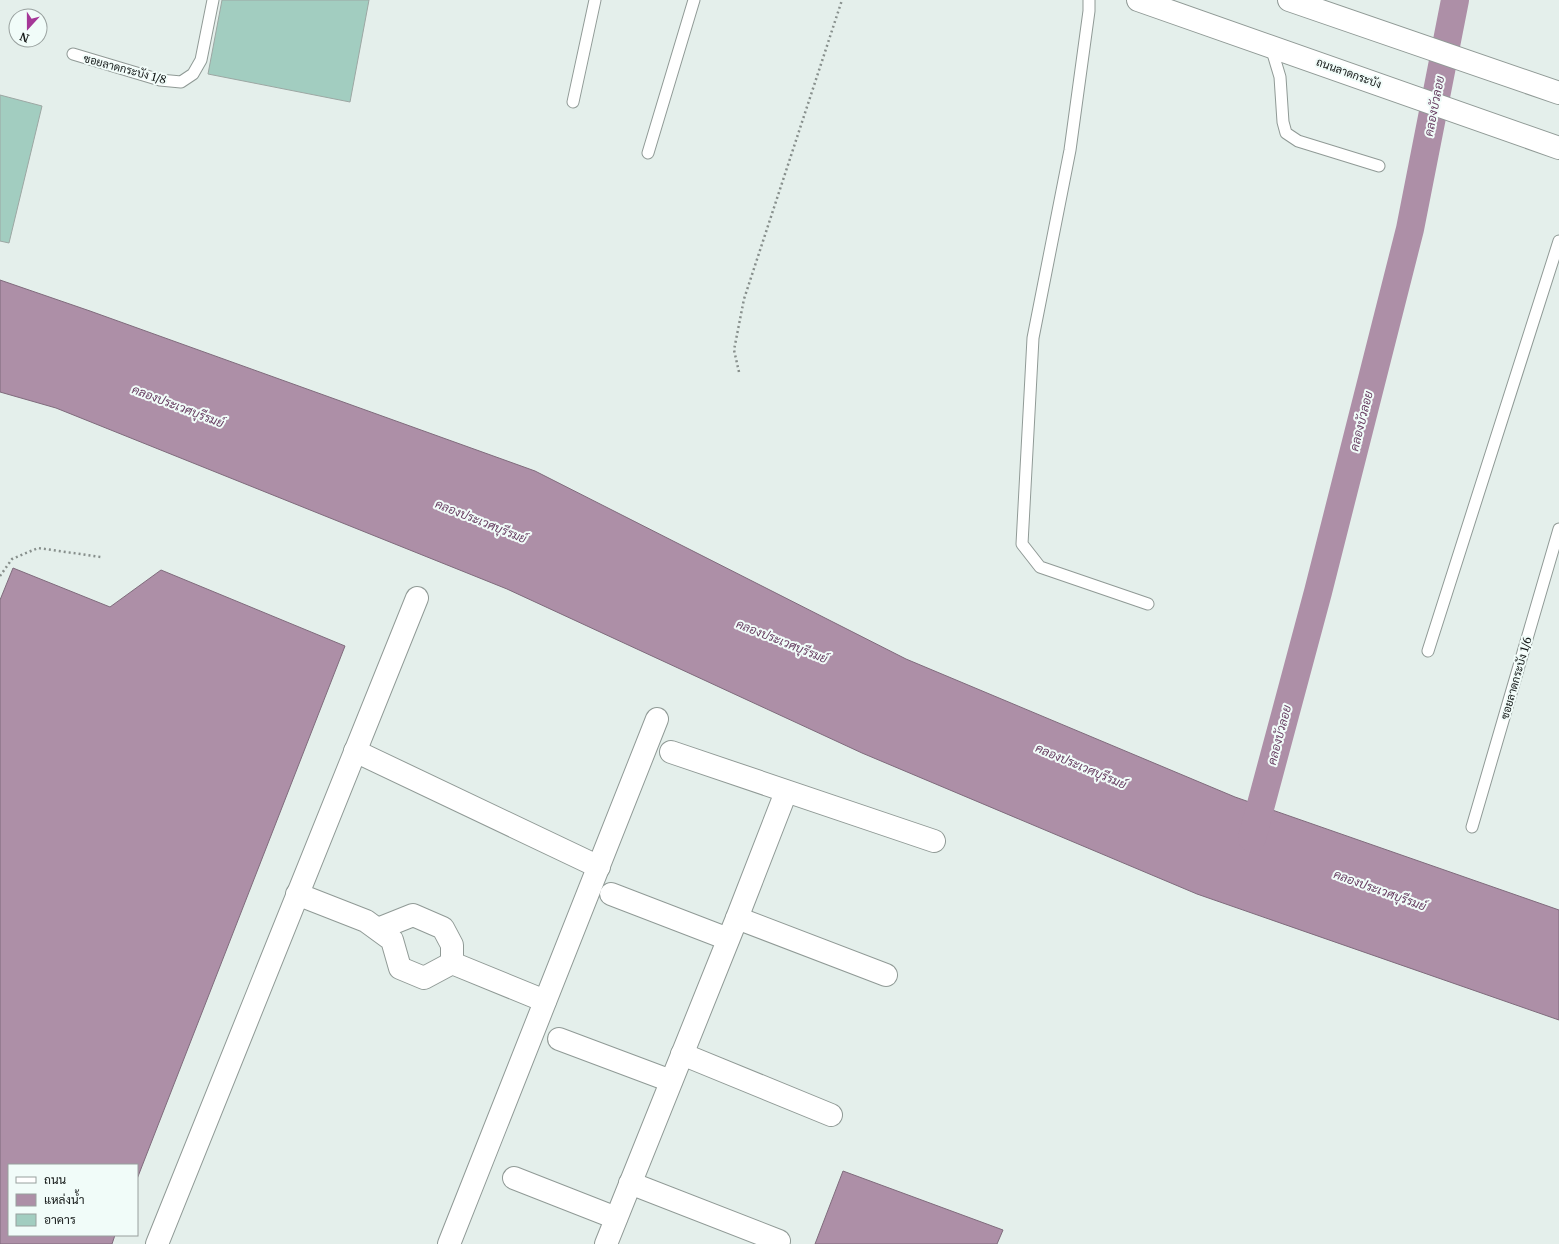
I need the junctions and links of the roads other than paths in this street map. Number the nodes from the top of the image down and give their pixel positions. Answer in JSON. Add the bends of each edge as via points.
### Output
{"nodes":[{"id":1,"x":213,"y":0,"type":"edge"},
{"id":2,"x":595,"y":0,"type":"edge"},
{"id":3,"x":694,"y":0,"type":"edge"},
{"id":4,"x":1089,"y":0,"type":"edge"},
{"id":5,"x":1138,"y":0,"type":"edge"},
{"id":6,"x":1289,"y":0,"type":"edge"},
{"id":7,"x":1271,"y":46,"type":"junction"},
{"id":8,"x":73,"y":54,"type":"dead end"},
{"id":9,"x":1555,"y":91,"type":"edge"},
{"id":10,"x":573,"y":102,"type":"dead end"},
{"id":11,"x":1550,"y":145,"type":"edge"},
{"id":12,"x":648,"y":153,"type":"dead end"},
{"id":13,"x":1379,"y":166,"type":"dead end"},
{"id":14,"x":1559,"y":241,"type":"edge"},
{"id":15,"x":1559,"y":529,"type":"edge"},
{"id":16,"x":417,"y":598,"type":"dead end"},
{"id":17,"x":1148,"y":604,"type":"dead end"},
{"id":18,"x":1428,"y":652,"type":"dead end"},
{"id":19,"x":657,"y":719,"type":"dead end"},
{"id":20,"x":355,"y":750,"type":"junction"},
{"id":21,"x":671,"y":752,"type":"dead end"},
{"id":22,"x":786,"y":792,"type":"junction"},
{"id":23,"x":1472,"y":827,"type":"dead end"},
{"id":24,"x":934,"y":841,"type":"dead end"},
{"id":25,"x":599,"y":867,"type":"junction"},
{"id":26,"x":297,"y":894,"type":"junction"},
{"id":27,"x":611,"y":894,"type":"dead end"},
{"id":28,"x":737,"y":918,"type":"junction"},
{"id":29,"x":378,"y":929,"type":"junction"},
{"id":30,"x":728,"y":939,"type":"junction"},
{"id":31,"x":452,"y":963,"type":"junction"},
{"id":32,"x":886,"y":975,"type":"dead end"},
{"id":33,"x":545,"y":1001,"type":"junction"},
{"id":34,"x":559,"y":1039,"type":"dead end"},
{"id":35,"x":682,"y":1054,"type":"junction"},
{"id":36,"x":671,"y":1081,"type":"junction"},
{"id":37,"x":831,"y":1115,"type":"dead end"},
{"id":38,"x":514,"y":1178,"type":"dead end"},
{"id":39,"x":630,"y":1183,"type":"junction"},
{"id":40,"x":616,"y":1218,"type":"junction"},
{"id":41,"x":779,"y":1241,"type":"dead end"},
{"id":42,"x":157,"y":1244,"type":"edge"},
{"id":43,"x":449,"y":1244,"type":"edge"},
{"id":44,"x":606,"y":1244,"type":"edge"}],
"edges":[{"from":1,"to":8,"type":"lane","name":"ซอยลาดกระบัง 1/8","via":[[201,60],[193,74],[181,82],[160,80]]},
{"from":2,"to":10,"type":"lane"},
{"from":3,"to":12,"type":"lane"},
{"from":4,"to":17,"type":"lane","via":[[1090,11],[1070,150],[1033,338],[1022,544],[1040,568]]},
{"from":5,"to":7,"type":"street","name":"ถนนลาดกระบัง"},
{"from":6,"to":9,"type":"street"},
{"from":7,"to":11,"type":"street","name":"ถนนลาดกระบัง"},
{"from":7,"to":13,"type":"lane","via":[[1280,77],[1286,133],[1298,141]]},
{"from":14,"to":18,"type":"lane"},
{"from":15,"to":23,"type":"lane","name":"ซอยลาดกระบัง 1/6"},
{"from":16,"to":20,"type":"street"},
{"from":19,"to":25,"type":"street"},
{"from":20,"to":25,"type":"street"},
{"from":20,"to":26,"type":"street"},
{"from":21,"to":22,"type":"street"},
{"from":22,"to":24,"type":"street"},
{"from":22,"to":28,"type":"street"},
{"from":25,"to":33,"type":"street"},
{"from":26,"to":29,"type":"street","via":[[366,921]]},
{"from":26,"to":42,"type":"street"},
{"from":27,"to":30,"type":"street"},
{"from":28,"to":30,"type":"street"},
{"from":28,"to":32,"type":"street"},
{"from":29,"to":31,"type":"street","via":[[392,940],[400,968],[424,978]]},
{"from":29,"to":31,"type":"street","via":[[413,915],[443,928],[452,945]]},
{"from":30,"to":35,"type":"street"},
{"from":31,"to":33,"type":"street"},
{"from":33,"to":43,"type":"street"},
{"from":34,"to":36,"type":"street"},
{"from":35,"to":36,"type":"street"},
{"from":35,"to":37,"type":"street"},
{"from":36,"to":39,"type":"street"},
{"from":38,"to":40,"type":"street"},
{"from":39,"to":40,"type":"street"},
{"from":39,"to":41,"type":"street"},
{"from":40,"to":44,"type":"street"}]}
